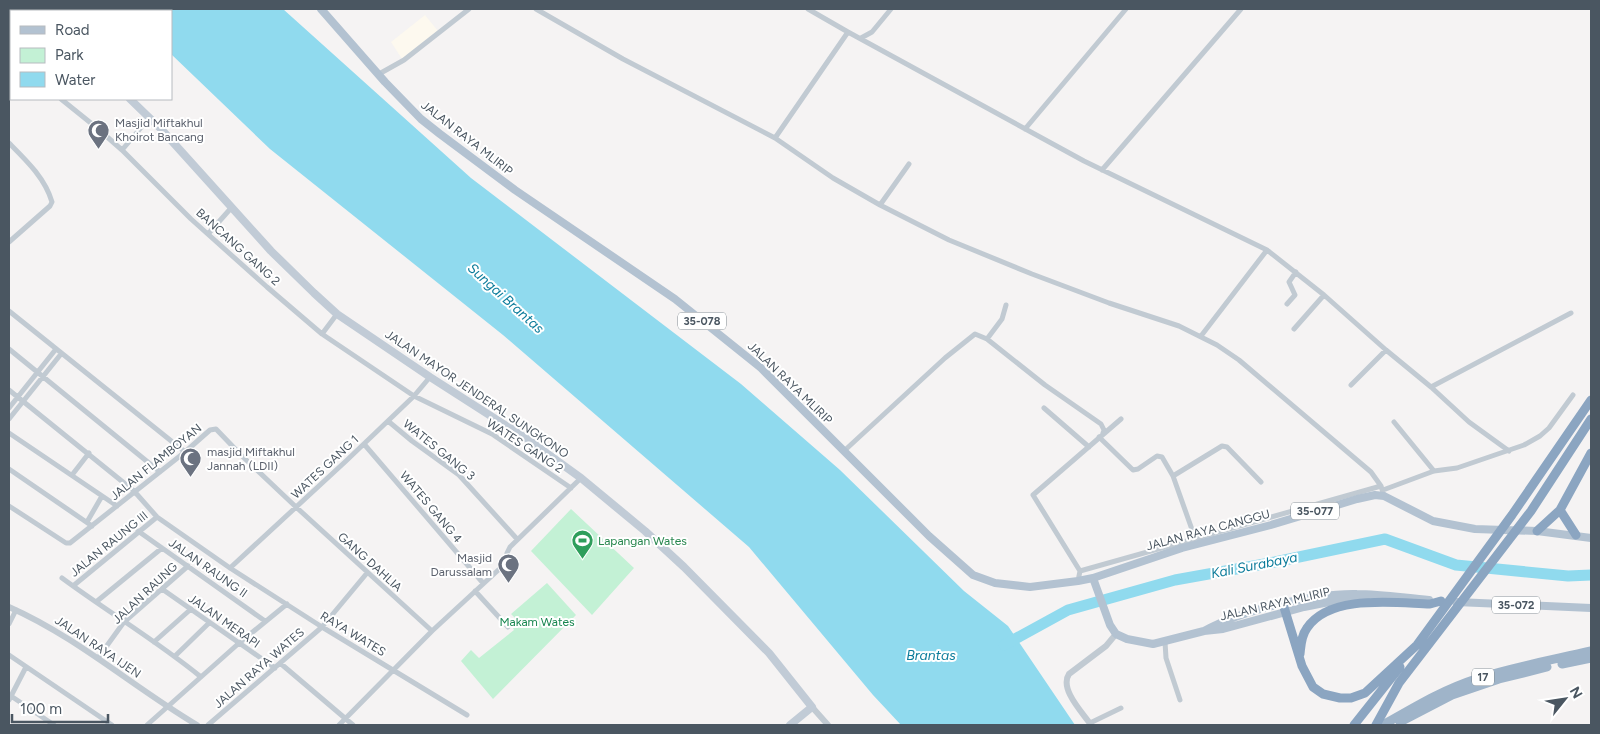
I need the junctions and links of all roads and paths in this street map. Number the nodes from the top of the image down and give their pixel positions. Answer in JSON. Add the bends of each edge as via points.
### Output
{"nodes":[{"id":1,"x":321,"y":9,"type":"edge"},
{"id":2,"x":469,"y":9,"type":"edge"},
{"id":3,"x":536,"y":9,"type":"edge"},
{"id":4,"x":808,"y":9,"type":"edge"},
{"id":5,"x":891,"y":9,"type":"edge"},
{"id":6,"x":1126,"y":9,"type":"edge"},
{"id":7,"x":1241,"y":9,"type":"edge"},
{"id":8,"x":848,"y":32,"type":"junction"},
{"id":9,"x":860,"y":38,"type":"junction"},
{"id":10,"x":378,"y":74,"type":"junction"},
{"id":11,"x":61,"y":100,"type":"edge"},
{"id":12,"x":131,"y":100,"type":"edge"},
{"id":13,"x":150,"y":117,"type":"junction"},
{"id":14,"x":1025,"y":129,"type":"junction"},
{"id":15,"x":775,"y":138,"type":"junction"},
{"id":16,"x":9,"y":143,"type":"edge"},
{"id":17,"x":122,"y":150,"type":"junction"},
{"id":18,"x":909,"y":164,"type":"dead end"},
{"id":19,"x":1102,"y":170,"type":"junction"},
{"id":20,"x":880,"y":205,"type":"junction"},
{"id":21,"x":232,"y":208,"type":"junction"},
{"id":22,"x":208,"y":234,"type":"junction"},
{"id":23,"x":9,"y":242,"type":"edge"},
{"id":24,"x":1267,"y":250,"type":"junction"},
{"id":25,"x":1296,"y":272,"type":"junction"},
{"id":26,"x":1324,"y":295,"type":"junction"},
{"id":27,"x":1287,"y":304,"type":"dead end"},
{"id":28,"x":1006,"y":306,"type":"dead end"},
{"id":29,"x":9,"y":311,"type":"edge"},
{"id":30,"x":1571,"y":313,"type":"dead end"},
{"id":31,"x":337,"y":314,"type":"junction"},
{"id":32,"x":1294,"y":329,"type":"dead end"},
{"id":33,"x":322,"y":334,"type":"junction"},
{"id":34,"x":1201,"y":336,"type":"junction"},
{"id":35,"x":987,"y":339,"type":"junction"},
{"id":36,"x":56,"y":349,"type":"junction"},
{"id":37,"x":9,"y":350,"type":"edge"},
{"id":38,"x":1386,"y":350,"type":"junction"},
{"id":39,"x":62,"y":354,"type":"junction"},
{"id":40,"x":38,"y":372,"type":"junction"},
{"id":41,"x":43,"y":376,"type":"junction"},
{"id":42,"x":430,"y":377,"type":"junction"},
{"id":43,"x":1351,"y":385,"type":"dead end"},
{"id":44,"x":1431,"y":387,"type":"junction"},
{"id":45,"x":9,"y":390,"type":"edge"},
{"id":46,"x":1573,"y":395,"type":"dead end"},
{"id":47,"x":414,"y":396,"type":"junction"},
{"id":48,"x":17,"y":397,"type":"junction"},
{"id":49,"x":1591,"y":400,"type":"edge"},
{"id":50,"x":23,"y":402,"type":"junction"},
{"id":51,"x":9,"y":408,"type":"edge"},
{"id":52,"x":1044,"y":408,"type":"dead end"},
{"id":53,"x":9,"y":419,"type":"edge"},
{"id":54,"x":1121,"y":419,"type":"dead end"},
{"id":55,"x":1591,"y":419,"type":"edge"},
{"id":56,"x":388,"y":421,"type":"junction"},
{"id":57,"x":499,"y":422,"type":"junction"},
{"id":58,"x":1394,"y":422,"type":"dead end"},
{"id":59,"x":9,"y":428,"type":"edge"},
{"id":60,"x":11,"y":434,"type":"edge"},
{"id":61,"x":492,"y":434,"type":"junction"},
{"id":62,"x":1101,"y":435,"type":"junction"},
{"id":63,"x":364,"y":444,"type":"junction"},
{"id":64,"x":1089,"y":446,"type":"junction"},
{"id":65,"x":844,"y":451,"type":"junction"},
{"id":66,"x":185,"y":452,"type":"junction"},
{"id":67,"x":1508,"y":452,"type":"junction"},
{"id":68,"x":89,"y":453,"type":"junction"},
{"id":69,"x":1591,"y":453,"type":"edge"},
{"id":70,"x":9,"y":468,"type":"edge"},
{"id":71,"x":1434,"y":471,"type":"junction"},
{"id":72,"x":160,"y":472,"type":"junction"},
{"id":73,"x":72,"y":475,"type":"junction"},
{"id":74,"x":1173,"y":476,"type":"junction"},
{"id":75,"x":581,"y":478,"type":"junction"},
{"id":76,"x":1261,"y":482,"type":"dead end"},
{"id":77,"x":570,"y":488,"type":"junction"},
{"id":78,"x":1383,"y":490,"type":"junction"},
{"id":79,"x":134,"y":491,"type":"junction"},
{"id":80,"x":102,"y":496,"type":"junction"},
{"id":81,"x":9,"y":506,"type":"edge"},
{"id":82,"x":117,"y":506,"type":"junction"},
{"id":83,"x":296,"y":507,"type":"junction"},
{"id":84,"x":1560,"y":510,"type":"junction"},
{"id":85,"x":157,"y":517,"type":"junction"},
{"id":86,"x":90,"y":524,"type":"junction"},
{"id":87,"x":138,"y":531,"type":"junction"},
{"id":88,"x":1537,"y":532,"type":"junction"},
{"id":89,"x":1576,"y":535,"type":"junction"},
{"id":90,"x":1195,"y":538,"type":"junction"},
{"id":91,"x":1591,"y":538,"type":"edge"},
{"id":92,"x":517,"y":539,"type":"junction"},
{"id":93,"x":162,"y":548,"type":"junction"},
{"id":94,"x":188,"y":566,"type":"junction"},
{"id":95,"x":230,"y":568,"type":"junction"},
{"id":96,"x":1080,"y":571,"type":"junction"},
{"id":97,"x":367,"y":573,"type":"junction"},
{"id":98,"x":62,"y":578,"type":"dead end"},
{"id":99,"x":1093,"y":578,"type":"junction"},
{"id":100,"x":1078,"y":581,"type":"junction"},
{"id":101,"x":483,"y":583,"type":"junction"},
{"id":102,"x":73,"y":586,"type":"junction"},
{"id":103,"x":162,"y":589,"type":"junction"},
{"id":104,"x":475,"y":591,"type":"junction"},
{"id":105,"x":1441,"y":601,"type":"junction"},
{"id":106,"x":96,"y":602,"type":"junction"},
{"id":107,"x":287,"y":604,"type":"junction"},
{"id":108,"x":9,"y":607,"type":"edge"},
{"id":109,"x":1284,"y":608,"type":"junction"},
{"id":110,"x":1591,"y":608,"type":"edge"},
{"id":111,"x":16,"y":610,"type":"junction"},
{"id":112,"x":191,"y":610,"type":"junction"},
{"id":113,"x":265,"y":621,"type":"junction"},
{"id":114,"x":124,"y":622,"type":"junction"},
{"id":115,"x":209,"y":623,"type":"junction"},
{"id":116,"x":9,"y":624,"type":"edge"},
{"id":117,"x":322,"y":626,"type":"junction"},
{"id":118,"x":508,"y":627,"type":"dead end"},
{"id":119,"x":432,"y":631,"type":"junction"},
{"id":120,"x":1116,"y":634,"type":"junction"},
{"id":121,"x":154,"y":642,"type":"junction"},
{"id":122,"x":1165,"y":642,"type":"junction"},
{"id":123,"x":1418,"y":642,"type":"junction"},
{"id":124,"x":238,"y":644,"type":"junction"},
{"id":125,"x":1591,"y":652,"type":"edge"},
{"id":126,"x":9,"y":656,"type":"edge"},
{"id":127,"x":175,"y":656,"type":"junction"},
{"id":128,"x":98,"y":658,"type":"junction"},
{"id":129,"x":1300,"y":658,"type":"junction"},
{"id":130,"x":1591,"y":658,"type":"edge"},
{"id":131,"x":280,"y":664,"type":"junction"},
{"id":132,"x":26,"y":667,"type":"junction"},
{"id":133,"x":275,"y":668,"type":"junction"},
{"id":134,"x":394,"y":670,"type":"junction"},
{"id":135,"x":201,"y":677,"type":"junction"},
{"id":136,"x":10,"y":698,"type":"edge"},
{"id":137,"x":1180,"y":700,"type":"dead end"},
{"id":138,"x":166,"y":707,"type":"junction"},
{"id":139,"x":812,"y":707,"type":"junction"},
{"id":140,"x":1121,"y":708,"type":"dead end"},
{"id":141,"x":467,"y":715,"type":"dead end"},
{"id":142,"x":346,"y":720,"type":"junction"},
{"id":143,"x":799,"y":723,"type":"edge"},
{"id":144,"x":1091,"y":724,"type":"edge"},
{"id":145,"x":54,"y":725,"type":"edge"},
{"id":146,"x":112,"y":725,"type":"edge"},
{"id":147,"x":147,"y":725,"type":"edge"},
{"id":148,"x":197,"y":725,"type":"edge"},
{"id":149,"x":208,"y":725,"type":"edge"},
{"id":150,"x":339,"y":725,"type":"edge"},
{"id":151,"x":353,"y":725,"type":"edge"},
{"id":152,"x":790,"y":725,"type":"edge"},
{"id":153,"x":828,"y":725,"type":"edge"},
{"id":154,"x":1354,"y":725,"type":"edge"},
{"id":155,"x":1376,"y":725,"type":"edge"},
{"id":156,"x":1383,"y":725,"type":"edge"},
{"id":157,"x":1394,"y":725,"type":"edge"}],
"edges":[{"from":1,"to":10,"type":"main road","name":"JALAN RAYA MLIRIP","number":"35-078"},
{"from":2,"to":10,"type":"street","via":[[404,60]]},
{"from":3,"to":15,"type":"street","via":[[623,60]]},
{"from":4,"to":8,"type":"street"},
{"from":5,"to":9,"type":"street","via":[[872,32]]},
{"from":6,"to":14,"type":"street"},
{"from":7,"to":19,"type":"street"},
{"from":8,"to":9,"type":"street"},
{"from":8,"to":15,"type":"street"},
{"from":9,"to":14,"type":"street"},
{"from":10,"to":65,"type":"main road","name":"JALAN RAYA MLIRIP","number":"35-078","via":[[440,134],[515,190],[675,299],[741,351]]},
{"from":11,"to":17,"type":"street","name":"BANCANG GANG 2"},
{"from":12,"to":13,"type":"main road","name":"JALAN MAYOR JENDERAL SUNGKONO"},
{"from":13,"to":17,"type":"street"},
{"from":13,"to":21,"type":"main road","name":"JALAN MAYOR JENDERAL SUNGKONO"},
{"from":14,"to":19,"type":"street"},
{"from":15,"to":20,"type":"street","via":[[833,178]]},
{"from":16,"to":23,"type":"street","via":[[31,164],[52,202]]},
{"from":17,"to":22,"type":"street","name":"BANCANG GANG 2"},
{"from":18,"to":20,"type":"street"},
{"from":19,"to":24,"type":"street"},
{"from":20,"to":34,"type":"street","via":[[950,240],[1032,274]]},
{"from":21,"to":22,"type":"street"},
{"from":21,"to":31,"type":"main road","name":"JALAN MAYOR JENDERAL SUNGKONO","via":[[271,251]]},
{"from":22,"to":33,"type":"street","name":"BANCANG GANG 2"},
{"from":24,"to":25,"type":"street"},
{"from":24,"to":34,"type":"street"},
{"from":25,"to":26,"type":"street"},
{"from":25,"to":27,"type":"street","via":[[1289,282],[1294,295]]},
{"from":26,"to":32,"type":"street"},
{"from":26,"to":38,"type":"street"},
{"from":28,"to":35,"type":"street","via":[[1002,318]]},
{"from":29,"to":36,"type":"street"},
{"from":30,"to":44,"type":"street"},
{"from":31,"to":33,"type":"street"},
{"from":31,"to":42,"type":"main road","name":"JALAN MAYOR JENDERAL SUNGKONO"},
{"from":33,"to":47,"type":"street","name":"BANCANG GANG 2"},
{"from":34,"to":78,"type":"street","via":[[1239,360],[1371,472]]},
{"from":35,"to":62,"type":"street","via":[[1101,424],[1104,430]]},
{"from":35,"to":65,"type":"street","via":[[977,334],[969,337]]},
{"from":36,"to":39,"type":"street"},
{"from":36,"to":40,"type":"street"},
{"from":37,"to":40,"type":"street"},
{"from":38,"to":43,"type":"street"},
{"from":38,"to":44,"type":"street"},
{"from":39,"to":41,"type":"street"},
{"from":39,"to":66,"type":"street"},
{"from":40,"to":41,"type":"street"},
{"from":40,"to":48,"type":"street"},
{"from":41,"to":50,"type":"street"},
{"from":41,"to":72,"type":"street"},
{"from":42,"to":47,"type":"street","name":"WATES GANG 1"},
{"from":42,"to":57,"type":"main road","name":"JALAN MAYOR JENDERAL SUNGKONO"},
{"from":44,"to":67,"type":"street"},
{"from":45,"to":48,"type":"street","name":"RAYA WATES"},
{"from":46,"to":67,"type":"street","via":[[1540,436]]},
{"from":47,"to":56,"type":"street","name":"WATES GANG 1"},
{"from":47,"to":61,"type":"street","name":"WATES GANG 2"},
{"from":48,"to":50,"type":"street","name":"RAYA WATES"},
{"from":48,"to":51,"type":"street"},
{"from":49,"to":123,"type":"highway","via":[[1512,515]]},
{"from":50,"to":53,"type":"street"},
{"from":50,"to":68,"type":"street","name":"RAYA WATES"},
{"from":52,"to":64,"type":"street"},
{"from":54,"to":62,"type":"street"},
{"from":55,"to":155,"type":"highway","via":[[1531,511],[1399,683]]},
{"from":56,"to":63,"type":"street","name":"WATES GANG 1"},
{"from":56,"to":92,"type":"street","name":"WATES GANG 3","via":[[459,475]]},
{"from":57,"to":61,"type":"street"},
{"from":57,"to":75,"type":"main road","name":"JALAN MAYOR JENDERAL SUNGKONO"},
{"from":58,"to":71,"type":"street"},
{"from":59,"to":60,"type":"street"},
{"from":60,"to":73,"type":"street"},
{"from":61,"to":77,"type":"street","name":"WATES GANG 2"},
{"from":62,"to":64,"type":"street"},
{"from":62,"to":74,"type":"street","via":[[1133,470],[1161,456]]},
{"from":63,"to":83,"type":"street","name":"WATES GANG 1"},
{"from":63,"to":101,"type":"street","name":"WATES GANG 4"},
{"from":64,"to":96,"type":"street","via":[[1033,495]]},
{"from":65,"to":100,"type":"main road","name":"JALAN RAYA MLIRIP","number":"35-078","via":[[973,575],[1020,587]]},
{"from":66,"to":72,"type":"street","name":"JALAN FLAMBOYAN"},
{"from":66,"to":83,"type":"street","name":"JALAN FLAMBOYAN","via":[[210,430],[216,429]]},
{"from":67,"to":71,"type":"street","via":[[1457,468]]},
{"from":68,"to":73,"type":"street"},
{"from":68,"to":79,"type":"street","name":"RAYA WATES"},
{"from":69,"to":84,"type":"highway"},
{"from":70,"to":86,"type":"street"},
{"from":71,"to":78,"type":"street"},
{"from":72,"to":79,"type":"street","name":"JALAN FLAMBOYAN"},
{"from":73,"to":80,"type":"street"},
{"from":74,"to":76,"type":"street","via":[[1222,446]]},
{"from":74,"to":90,"type":"street"},
{"from":75,"to":77,"type":"street"},
{"from":75,"to":139,"type":"main road","name":"JALAN MAYOR JENDERAL SUNGKONO","via":[[684,567],[769,653]]},
{"from":77,"to":92,"type":"street"},
{"from":78,"to":88,"type":"main road","via":[[1433,521],[1475,528]]},
{"from":78,"to":90,"type":"street"},
{"from":78,"to":99,"type":"main road","name":"JALAN RAYA CANGGU","number":"35-077","via":[[1375,495],[1182,548]]},
{"from":79,"to":82,"type":"street","name":"JALAN FLAMBOYAN"},
{"from":79,"to":85,"type":"street","name":"RAYA WATES"},
{"from":80,"to":82,"type":"street"},
{"from":80,"to":86,"type":"street"},
{"from":81,"to":86,"type":"street","name":"JALAN FLAMBOYAN","via":[[68,544]]},
{"from":82,"to":86,"type":"street","name":"JALAN FLAMBOYAN"},
{"from":83,"to":95,"type":"street","name":"WATES GANG 1"},
{"from":83,"to":97,"type":"street","name":"GANG DAHLIA"},
{"from":84,"to":88,"type":"highway"},
{"from":84,"to":89,"type":"highway"},
{"from":85,"to":87,"type":"street","name":"JALAN RAUNG III"},
{"from":85,"to":95,"type":"street","name":"RAYA WATES"},
{"from":87,"to":93,"type":"street","name":"JALAN RAUNG II"},
{"from":87,"to":102,"type":"street","name":"JALAN RAUNG III"},
{"from":88,"to":89,"type":"main road"},
{"from":89,"to":91,"type":"main road"},
{"from":90,"to":96,"type":"street"},
{"from":92,"to":101,"type":"street","via":[[507,553],[507,562]]},
{"from":93,"to":94,"type":"street","name":"JALAN RAUNG II"},
{"from":93,"to":106,"type":"street"},
{"from":94,"to":103,"type":"street","name":"JALAN RAUNG"},
{"from":94,"to":113,"type":"street","name":"JALAN RAUNG II"},
{"from":95,"to":107,"type":"street","name":"RAYA WATES"},
{"from":96,"to":100,"type":"street"},
{"from":97,"to":117,"type":"street","name":"JALAN RAYA WATES"},
{"from":97,"to":119,"type":"street","name":"GANG DAHLIA"},
{"from":98,"to":102,"type":"street"},
{"from":99,"to":100,"type":"main road","name":"JALAN RAYA MLIRIP","number":"35-078"},
{"from":99,"to":120,"type":"main road"},
{"from":101,"to":104,"type":"street"},
{"from":102,"to":106,"type":"street"},
{"from":103,"to":112,"type":"street","name":"JALAN MERAPI"},
{"from":103,"to":114,"type":"street","name":"JALAN RAUNG"},
{"from":104,"to":118,"type":"street"},
{"from":104,"to":119,"type":"street"},
{"from":105,"to":109,"type":"main road","name":"JALAN RAYA MLIRIP","number":"35-072","via":[[1356,594],[1332,596]]},
{"from":105,"to":110,"type":"main road","name":"JALAN RAYA MLIRIP","number":"35-072"},
{"from":105,"to":129,"type":"highway","via":[[1430,604],[1358,604],[1328,611],[1306,629]]},
{"from":106,"to":114,"type":"street"},
{"from":107,"to":113,"type":"street"},
{"from":107,"to":117,"type":"street","name":"RAYA WATES"},
{"from":108,"to":111,"type":"street","name":"JALAN RAYA IJEN"},
{"from":109,"to":122,"type":"main road","name":"JALAN RAYA MLIRIP","number":"35-072","via":[[1220,622]]},
{"from":109,"to":129,"type":"highway"},
{"from":111,"to":116,"type":"street"},
{"from":111,"to":128,"type":"street","name":"JALAN RAYA IJEN","via":[[52,628]]},
{"from":112,"to":115,"type":"street","name":"JALAN MERAPI"},
{"from":112,"to":121,"type":"street"},
{"from":113,"to":124,"type":"street"},
{"from":114,"to":121,"type":"street"},
{"from":114,"to":128,"type":"street","name":"JALAN RAUNG"},
{"from":115,"to":124,"type":"street","name":"JALAN MERAPI"},
{"from":115,"to":127,"type":"street"},
{"from":117,"to":131,"type":"street","name":"JALAN RAYA WATES"},
{"from":117,"to":134,"type":"street","name":"RAYA WATES"},
{"from":119,"to":134,"type":"street"},
{"from":120,"to":122,"type":"main road","name":"JALAN RAYA MLIRIP","number":"35-072","via":[[1141,643]]},
{"from":120,"to":144,"type":"street","via":[[1066,678],[1068,692]]},
{"from":121,"to":127,"type":"street"},
{"from":122,"to":137,"type":"street","via":[[1166,658]]},
{"from":123,"to":129,"type":"highway","via":[[1365,693],[1351,698],[1323,694],[1313,687]]},
{"from":123,"to":154,"type":"highway"},
{"from":124,"to":133,"type":"street","name":"JALAN MERAPI"},
{"from":124,"to":135,"type":"street"},
{"from":125,"to":156,"type":"highway","number":"17","via":[[1508,669],[1474,680],[1432,697]]},
{"from":126,"to":132,"type":"street"},
{"from":127,"to":135,"type":"street"},
{"from":128,"to":138,"type":"street","name":"JALAN RAYA IJEN"},
{"from":130,"to":157,"type":"highway","number":"17","via":[[1523,672],[1469,689]]},
{"from":131,"to":133,"type":"street","name":"JALAN RAYA WATES"},
{"from":131,"to":142,"type":"street"},
{"from":132,"to":136,"type":"street"},
{"from":132,"to":146,"type":"street"},
{"from":133,"to":149,"type":"street","name":"JALAN RAYA WATES"},
{"from":134,"to":141,"type":"street","name":"RAYA WATES"},
{"from":134,"to":142,"type":"street"},
{"from":135,"to":138,"type":"street"},
{"from":136,"to":145,"type":"street"},
{"from":138,"to":147,"type":"street"},
{"from":138,"to":148,"type":"street","name":"JALAN RAYA IJEN"},
{"from":139,"to":143,"type":"main road"},
{"from":139,"to":153,"type":"street"},
{"from":140,"to":144,"type":"street"},
{"from":142,"to":150,"type":"street"},
{"from":142,"to":151,"type":"street"},
{"from":143,"to":152,"type":"main road"}]}
